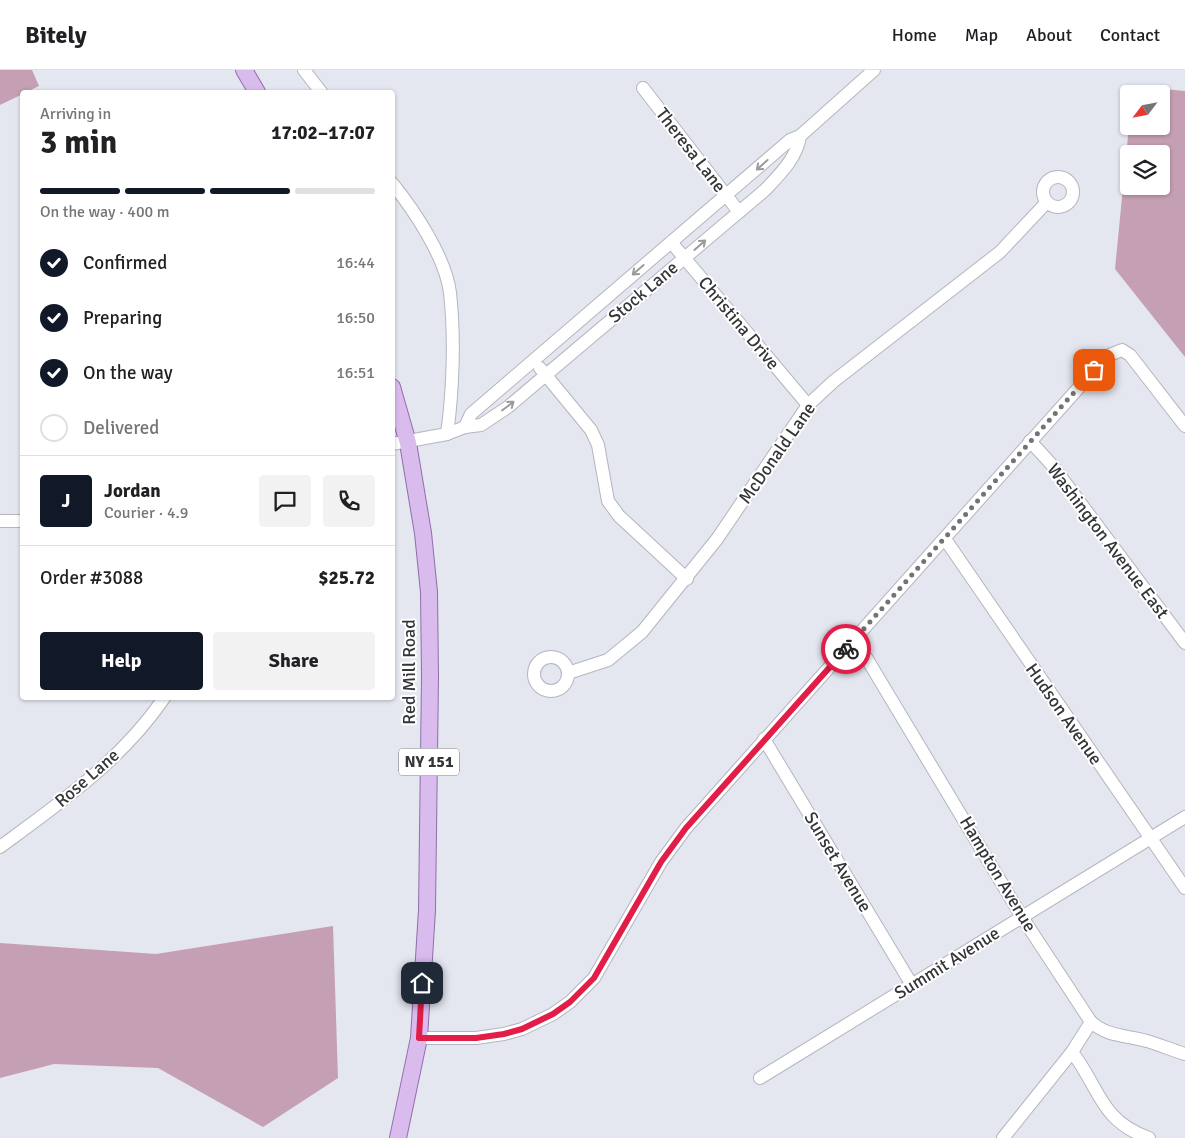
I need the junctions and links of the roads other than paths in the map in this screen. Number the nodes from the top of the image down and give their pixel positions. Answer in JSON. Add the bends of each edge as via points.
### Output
{"nodes":[{"id":1,"x":244,"y":70,"type":"edge"},
{"id":2,"x":304,"y":70,"type":"edge"},
{"id":3,"x":874,"y":70,"type":"edge"},
{"id":4,"x":643,"y":88,"type":"dead end"},
{"id":5,"x":257,"y":90,"type":"edge"},
{"id":6,"x":320,"y":90,"type":"edge"},
{"id":7,"x":800,"y":136,"type":"junction"},
{"id":8,"x":395,"y":187,"type":"edge"},
{"id":9,"x":726,"y":196,"type":"junction"},
{"id":10,"x":1047,"y":202,"type":"dead end"},
{"id":11,"x":739,"y":212,"type":"junction"},
{"id":12,"x":671,"y":242,"type":"junction"},
{"id":13,"x":685,"y":258,"type":"junction"},
{"id":14,"x":533,"y":361,"type":"junction"},
{"id":15,"x":546,"y":374,"type":"junction"},
{"id":16,"x":808,"y":405,"type":"junction"},
{"id":17,"x":1185,"y":426,"type":"edge"},
{"id":18,"x":465,"y":427,"type":"junction"},
{"id":19,"x":395,"y":430,"type":"edge"},
{"id":20,"x":447,"y":434,"type":"junction"},
{"id":21,"x":1030,"y":441,"type":"junction"},
{"id":22,"x":396,"y":444,"type":"edge"},
{"id":23,"x":0,"y":521,"type":"edge"},
{"id":24,"x":20,"y":521,"type":"edge"},
{"id":25,"x":945,"y":539,"type":"junction"},
{"id":26,"x":687,"y":579,"type":"junction"},
{"id":27,"x":855,"y":639,"type":"junction"},
{"id":28,"x":1185,"y":643,"type":"edge"},
{"id":29,"x":568,"y":673,"type":"dead end"},
{"id":30,"x":162,"y":700,"type":"edge"},
{"id":31,"x":764,"y":739,"type":"junction"},
{"id":32,"x":1185,"y":817,"type":"edge"},
{"id":33,"x":1150,"y":837,"type":"junction"},
{"id":34,"x":0,"y":847,"type":"edge"},
{"id":35,"x":1185,"y":888,"type":"edge"},
{"id":36,"x":1022,"y":917,"type":"junction"},
{"id":37,"x":912,"y":985,"type":"junction"},
{"id":38,"x":1091,"y":1022,"type":"junction"},
{"id":39,"x":419,"y":1038,"type":"junction"},
{"id":40,"x":1072,"y":1052,"type":"junction"},
{"id":41,"x":1185,"y":1054,"type":"edge"},
{"id":42,"x":760,"y":1078,"type":"dead end"},
{"id":43,"x":398,"y":1138,"type":"edge"},
{"id":44,"x":1002,"y":1138,"type":"edge"},
{"id":45,"x":1149,"y":1138,"type":"edge"}],
"edges":[{"from":1,"to":5,"type":"main road"},
{"from":2,"to":6,"type":"street"},
{"from":3,"to":7,"type":"street","name":"Stock Lane"},
{"from":4,"to":9,"type":"street","name":"Theresa Lane"},
{"from":7,"to":9,"type":"street","name":"Stock Lane","one_way":true,"via":[[790,140]]},
{"from":7,"to":11,"type":"street","name":"Stock Lane","via":[[799,147],[785,169]]},
{"from":8,"to":20,"type":"street","via":[[424,228],[450,292],[451,366]]},
{"from":9,"to":11,"type":"street","name":"Theresa Lane"},
{"from":9,"to":12,"type":"street","name":"Stock Lane"},
{"from":10,"to":16,"type":"street","name":"McDonald Lane","via":[[1000,252],[834,381]]},
{"from":13,"to":11,"type":"street","name":"Stock Lane","one_way":true},
{"from":12,"to":13,"type":"street","name":"Christina Drive"},
{"from":12,"to":14,"type":"street","name":"Stock Lane","one_way":true},
{"from":13,"to":15,"type":"street","name":"Stock Lane"},
{"from":13,"to":16,"type":"street","name":"Christina Drive"},
{"from":14,"to":15,"type":"street"},
{"from":14,"to":18,"type":"street","name":"Stock Lane","via":[[471,414]]},
{"from":18,"to":15,"type":"street","name":"Stock Lane","one_way":true,"via":[[481,424],[508,407]]},
{"from":15,"to":26,"type":"street","via":[[592,430],[598,445],[608,501],[619,516]]},
{"from":16,"to":26,"type":"street","name":"McDonald Lane"},
{"from":17,"to":21,"type":"street","via":[[1130,355],[1122,350],[1107,356]]},
{"from":18,"to":20,"type":"street","name":"Stock Lane"},
{"from":19,"to":22,"type":"main road","name":"Red Mill Road","number":"NY 151"},
{"from":20,"to":22,"type":"street","name":"Stock Lane"},
{"from":21,"to":25,"type":"street"},
{"from":21,"to":28,"type":"street","name":"Washington Avenue East","via":[[1052,465]]},
{"from":22,"to":39,"type":"main road","name":"Red Mill Road","number":"NY 151","via":[[423,533],[429,592],[427,910]]},
{"from":23,"to":24,"type":"street"},
{"from":25,"to":27,"type":"street"},
{"from":25,"to":33,"type":"street","name":"Hudson Avenue"},
{"from":26,"to":29,"type":"street","name":"McDonald Lane","via":[[622,651],[608,660]]},
{"from":27,"to":31,"type":"street"},
{"from":27,"to":36,"type":"street","name":"Hampton Avenue"},
{"from":30,"to":34,"type":"street","name":"Rose Lane","via":[[105,766]]},
{"from":31,"to":37,"type":"street","name":"Sunset Avenue"},
{"from":31,"to":39,"type":"street","via":[[686,828],[661,862],[594,978],[570,1002],[553,1014],[504,1034],[476,1038]]},
{"from":32,"to":33,"type":"street","name":"Summit Avenue"},
{"from":33,"to":35,"type":"street","name":"Hudson Avenue"},
{"from":33,"to":36,"type":"street","name":"Summit Avenue"},
{"from":36,"to":37,"type":"street","name":"Summit Avenue"},
{"from":36,"to":38,"type":"street","name":"Hampton Avenue"},
{"from":37,"to":42,"type":"street","name":"Summit Avenue"},
{"from":38,"to":40,"type":"street"},
{"from":38,"to":41,"type":"street","name":"Hampton Avenue","via":[[1100,1030],[1114,1035]]},
{"from":39,"to":43,"type":"main road","name":"Red Mill Road","number":"NY 151"},
{"from":40,"to":44,"type":"street"},
{"from":40,"to":45,"type":"street","via":[[1114,1119]]}]}
